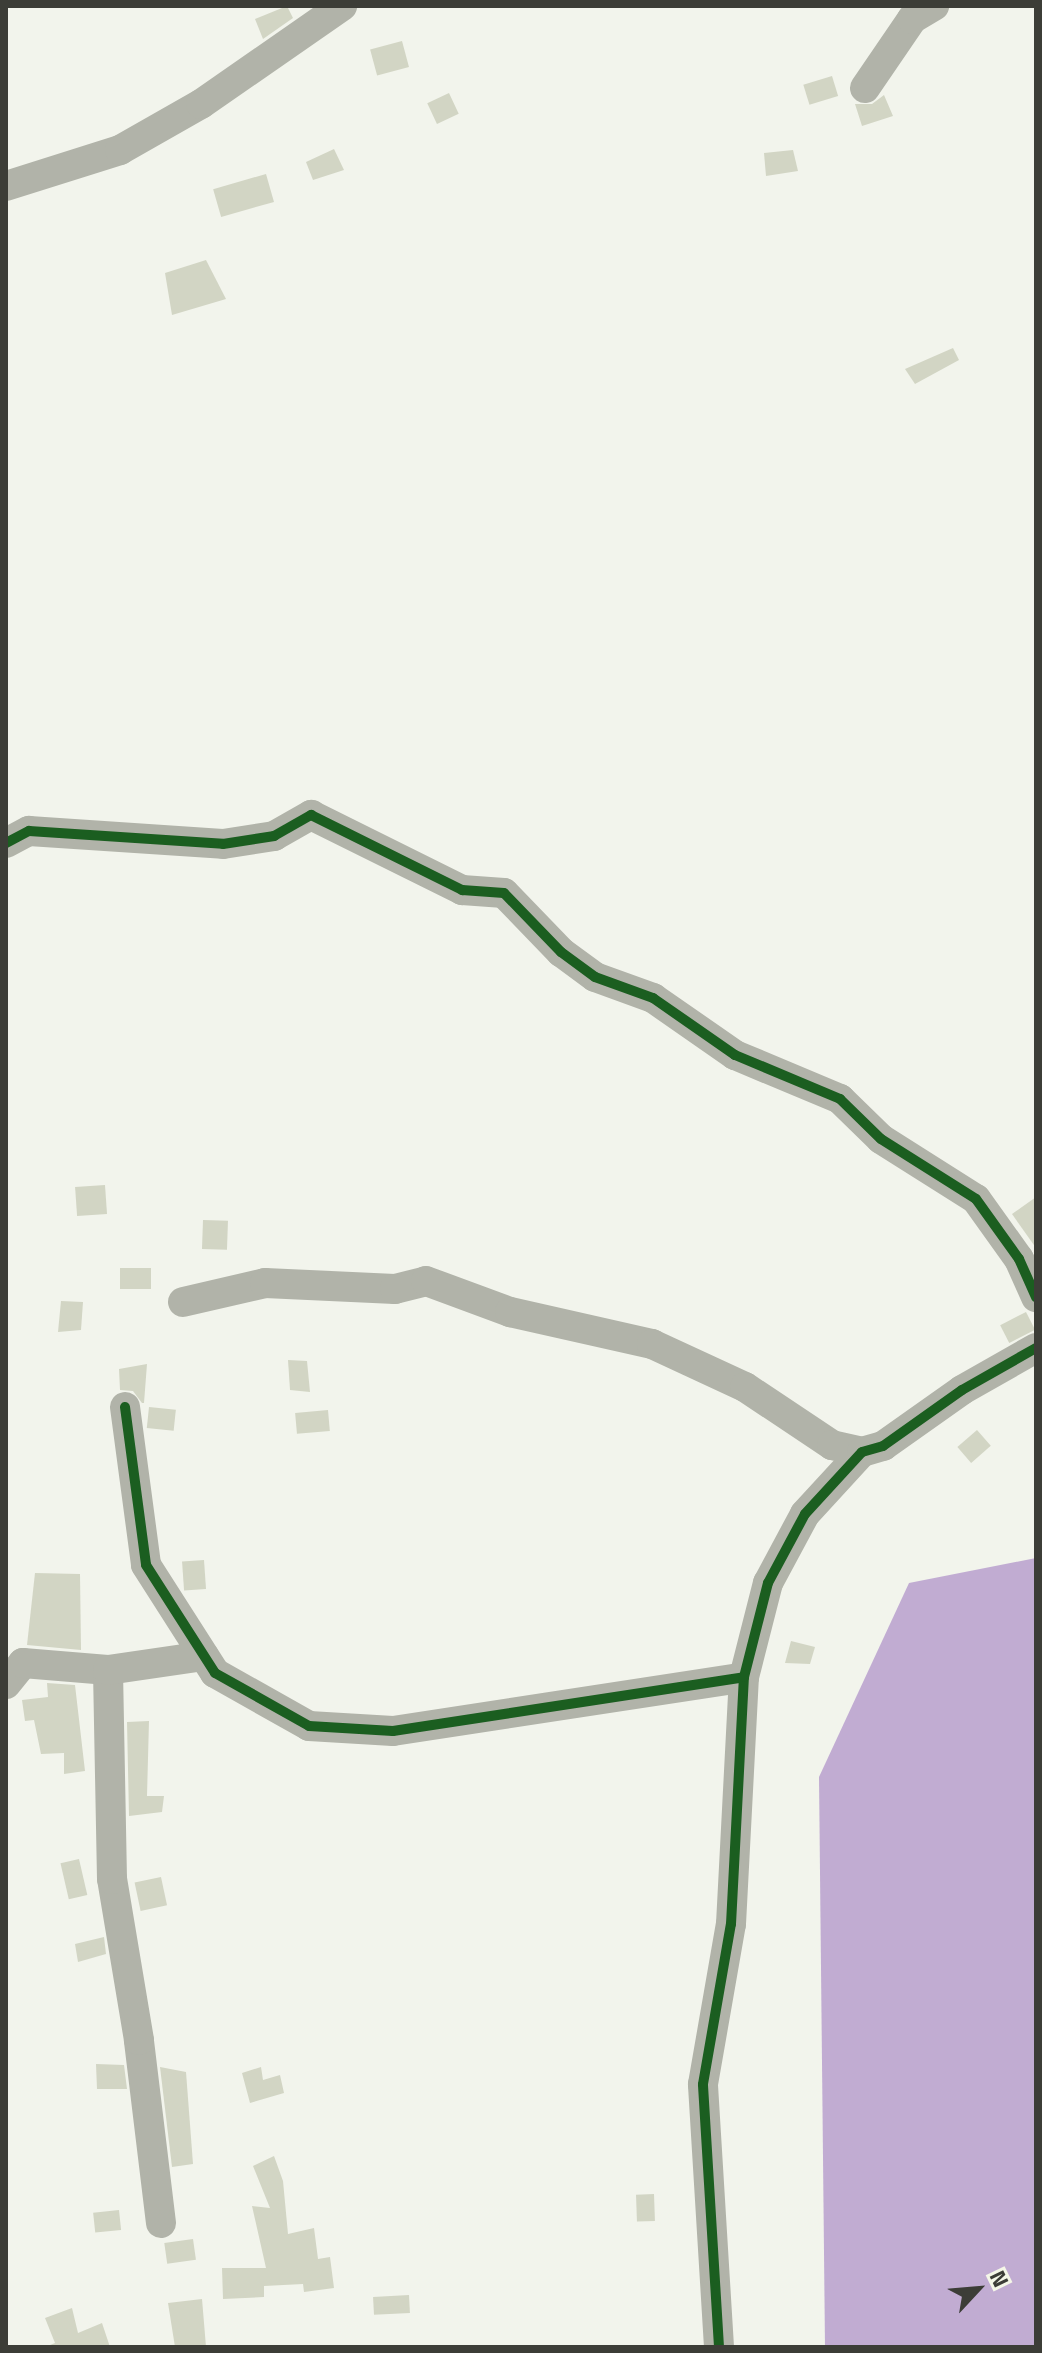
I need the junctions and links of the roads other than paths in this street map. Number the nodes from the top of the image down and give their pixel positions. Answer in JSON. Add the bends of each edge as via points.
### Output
{"nodes":[{"id":1,"x":342,"y":6,"type":"edge"},
{"id":2,"x":934,"y":6,"type":"edge"},
{"id":3,"x":865,"y":88,"type":"dead end"},
{"id":4,"x":6,"y":186,"type":"edge"},
{"id":5,"x":6,"y":843,"type":"edge"},
{"id":6,"x":1036,"y":1297,"type":"edge"},
{"id":7,"x":183,"y":1302,"type":"dead end"},
{"id":8,"x":1036,"y":1348,"type":"edge"},
{"id":9,"x":125,"y":1407,"type":"dead end"},
{"id":10,"x":862,"y":1452,"type":"junction"},
{"id":11,"x":204,"y":1656,"type":"junction"},
{"id":12,"x":108,"y":1670,"type":"junction"},
{"id":13,"x":744,"y":1677,"type":"junction"},
{"id":14,"x":6,"y":1684,"type":"edge"},
{"id":15,"x":161,"y":2223,"type":"dead end"},
{"id":16,"x":719,"y":2347,"type":"edge"}],
"edges":[{"from":1,"to":4,"type":"street","via":[[271,58],[120,150]]},
{"from":2,"to":3,"type":"street","via":[[912,19]]},
{"from":5,"to":6,"type":"street","via":[[29,831],[223,844],[274,836],[311,815],[462,890],[504,893],[561,952],[595,977],[653,998],[735,1055],[840,1099],[881,1139],[976,1199],[1019,1259]]},
{"from":7,"to":10,"type":"street","via":[[265,1283],[395,1289],[426,1281],[510,1312],[652,1344],[745,1387],[832,1445]]},
{"from":8,"to":10,"type":"street","via":[[962,1390],[883,1446]]},
{"from":9,"to":11,"type":"street","via":[[146,1565]]},
{"from":10,"to":13,"type":"street","via":[[805,1514],[768,1583]]},
{"from":11,"to":12,"type":"street"},
{"from":11,"to":13,"type":"street","via":[[215,1673],[309,1726],[393,1731]]},
{"from":12,"to":14,"type":"street","via":[[23,1663]]},
{"from":12,"to":15,"type":"street","via":[[112,1879],[139,2040]]},
{"from":13,"to":16,"type":"street","via":[[731,1924],[703,2084]]}]}
